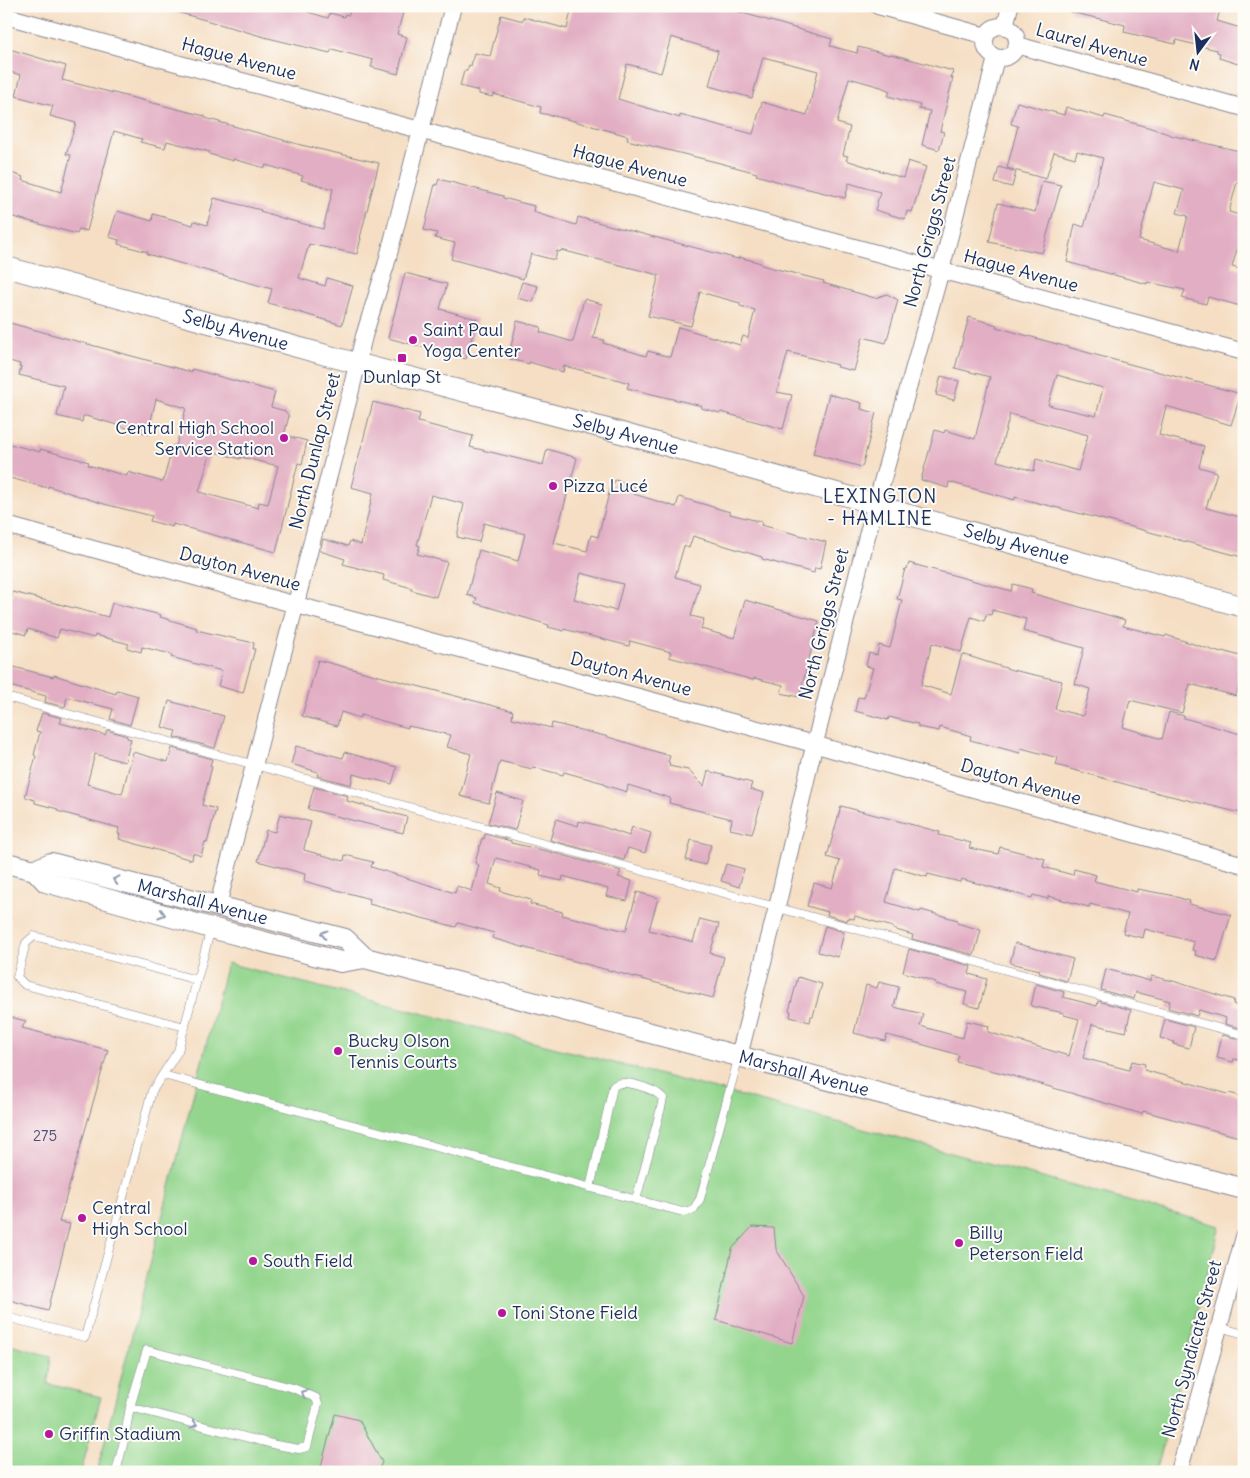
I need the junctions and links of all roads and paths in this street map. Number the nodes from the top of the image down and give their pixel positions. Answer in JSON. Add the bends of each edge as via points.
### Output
{"nodes":[{"id":1,"x":453,"y":6,"type":"edge"},
{"id":2,"x":878,"y":6,"type":"edge"},
{"id":3,"x":1010,"y":6,"type":"edge"},
{"id":4,"x":6,"y":16,"type":"edge"},
{"id":5,"x":1004,"y":27,"type":"junction"},
{"id":6,"x":986,"y":36,"type":"junction"},
{"id":7,"x":1017,"y":44,"type":"junction"},
{"id":8,"x":996,"y":58,"type":"junction"},
{"id":9,"x":1244,"y":108,"type":"edge"},
{"id":10,"x":420,"y":130,"type":"junction"},
{"id":11,"x":6,"y":267,"type":"edge"},
{"id":12,"x":941,"y":270,"type":"junction"},
{"id":13,"x":1244,"y":352,"type":"edge"},
{"id":14,"x":358,"y":363,"type":"junction"},
{"id":15,"x":876,"y":504,"type":"junction"},
{"id":16,"x":6,"y":525,"type":"edge"},
{"id":17,"x":296,"y":605,"type":"junction"},
{"id":18,"x":1244,"y":607,"type":"edge"},
{"id":19,"x":6,"y":697,"type":"edge"},
{"id":20,"x":814,"y":744,"type":"junction"},
{"id":21,"x":254,"y":765,"type":"junction"},
{"id":22,"x":6,"y":863,"type":"edge"},
{"id":23,"x":1244,"y":865,"type":"edge"},
{"id":24,"x":35,"y":870,"type":"junction"},
{"id":25,"x":218,"y":905,"type":"junction"},
{"id":26,"x":778,"y":907,"type":"junction"},
{"id":27,"x":211,"y":928,"type":"junction"},
{"id":28,"x":365,"y":958,"type":"junction"},
{"id":29,"x":196,"y":980,"type":"junction"},
{"id":30,"x":185,"y":1027,"type":"junction"},
{"id":31,"x":1244,"y":1035,"type":"edge"},
{"id":32,"x":739,"y":1056,"type":"junction"},
{"id":33,"x":163,"y":1075,"type":"junction"},
{"id":34,"x":590,"y":1188,"type":"junction"},
{"id":35,"x":1244,"y":1189,"type":"edge"},
{"id":36,"x":636,"y":1200,"type":"junction"},
{"id":37,"x":1244,"y":1237,"type":"edge"},
{"id":38,"x":6,"y":1317,"type":"edge"},
{"id":39,"x":1219,"y":1327,"type":"junction"},
{"id":40,"x":1244,"y":1334,"type":"edge"},
{"id":41,"x":130,"y":1407,"type":"junction"},
{"id":42,"x":116,"y":1472,"type":"edge"},
{"id":43,"x":1179,"y":1472,"type":"edge"}],
"edges":[{"from":1,"to":10,"type":"street","name":"North Dunlap Street"},
{"from":2,"to":6,"type":"street"},
{"from":3,"to":5,"type":"street"},
{"from":4,"to":10,"type":"street","name":"Hague Avenue"},
{"from":5,"to":6,"type":"street","via":[[992,29]]},
{"from":5,"to":7,"type":"street","via":[[1014,34]]},
{"from":6,"to":8,"type":"street","via":[[988,52]]},
{"from":7,"to":8,"type":"street","via":[[1012,55]]},
{"from":7,"to":9,"type":"street","name":"Laurel Avenue"},
{"from":8,"to":12,"type":"street","name":"North Griggs Street"},
{"from":10,"to":12,"type":"street","name":"Hague Avenue"},
{"from":10,"to":14,"type":"street","name":"North Dunlap Street"},
{"from":11,"to":14,"type":"street","name":"Selby Avenue"},
{"from":12,"to":13,"type":"street","name":"Hague Avenue"},
{"from":12,"to":15,"type":"street","name":"North Griggs Street"},
{"from":14,"to":15,"type":"street","name":"Selby Avenue"},
{"from":14,"to":17,"type":"street","name":"North Dunlap Street"},
{"from":15,"to":18,"type":"street","name":"Selby Avenue"},
{"from":15,"to":20,"type":"street","name":"North Griggs Street"},
{"from":16,"to":17,"type":"street","name":"Dayton Avenue"},
{"from":17,"to":20,"type":"street","name":"Dayton Avenue"},
{"from":17,"to":21,"type":"street","name":"North Dunlap Street"},
{"from":19,"to":21,"type":"lane"},
{"from":20,"to":23,"type":"street","name":"Dayton Avenue"},
{"from":20,"to":26,"type":"street","name":"North Griggs Street"},
{"from":21,"to":25,"type":"street","name":"North Dunlap Street"},
{"from":21,"to":26,"type":"lane"},
{"from":22,"to":24,"type":"street","name":"Marshall Avenue"},
{"from":25,"to":24,"type":"street","name":"Marshall Avenue","one_way":true,"via":[[51,863]]},
{"from":24,"to":27,"type":"street","name":"Marshall Avenue","one_way":true,"via":[[46,882]]},
{"from":28,"to":25,"type":"street","name":"Marshall Avenue","one_way":true,"via":[[345,939]]},
{"from":26,"to":31,"type":"lane"},
{"from":26,"to":32,"type":"street","name":"North Griggs Street"},
{"from":27,"to":28,"type":"street","name":"Marshall Avenue","via":[[341,962]]},
{"from":27,"to":29,"type":"lane"},
{"from":28,"to":32,"type":"street","name":"Marshall Avenue"},
{"from":29,"to":30,"type":"lane"},
{"from":29,"to":30,"type":"lane","via":[[34,936],[26,943],[17,977],[25,985]]},
{"from":30,"to":33,"type":"lane","via":[[178,1051]]},
{"from":32,"to":35,"type":"street","name":"Marshall Avenue"},
{"from":32,"to":36,"type":"lane","via":[[700,1199],[693,1210],[683,1212]]},
{"from":33,"to":34,"type":"lane"},
{"from":33,"to":38,"type":"lane","via":[[152,1091],[85,1337]]},
{"from":34,"to":36,"type":"lane"},
{"from":34,"to":36,"type":"lane","via":[[612,1087],[622,1082],[654,1090],[663,1098],[662,1108]]},
{"from":37,"to":39,"type":"street","name":"North Syndicate Street"},
{"from":39,"to":40,"type":"lane"},
{"from":39,"to":43,"type":"street","name":"North Syndicate Street"},
{"from":41,"to":41,"type":"lane","one_way":true,"via":[[299,1449],[307,1447],[318,1404],[316,1398],[293,1388],[147,1350]]},
{"from":41,"to":42,"type":"lane"}]}
